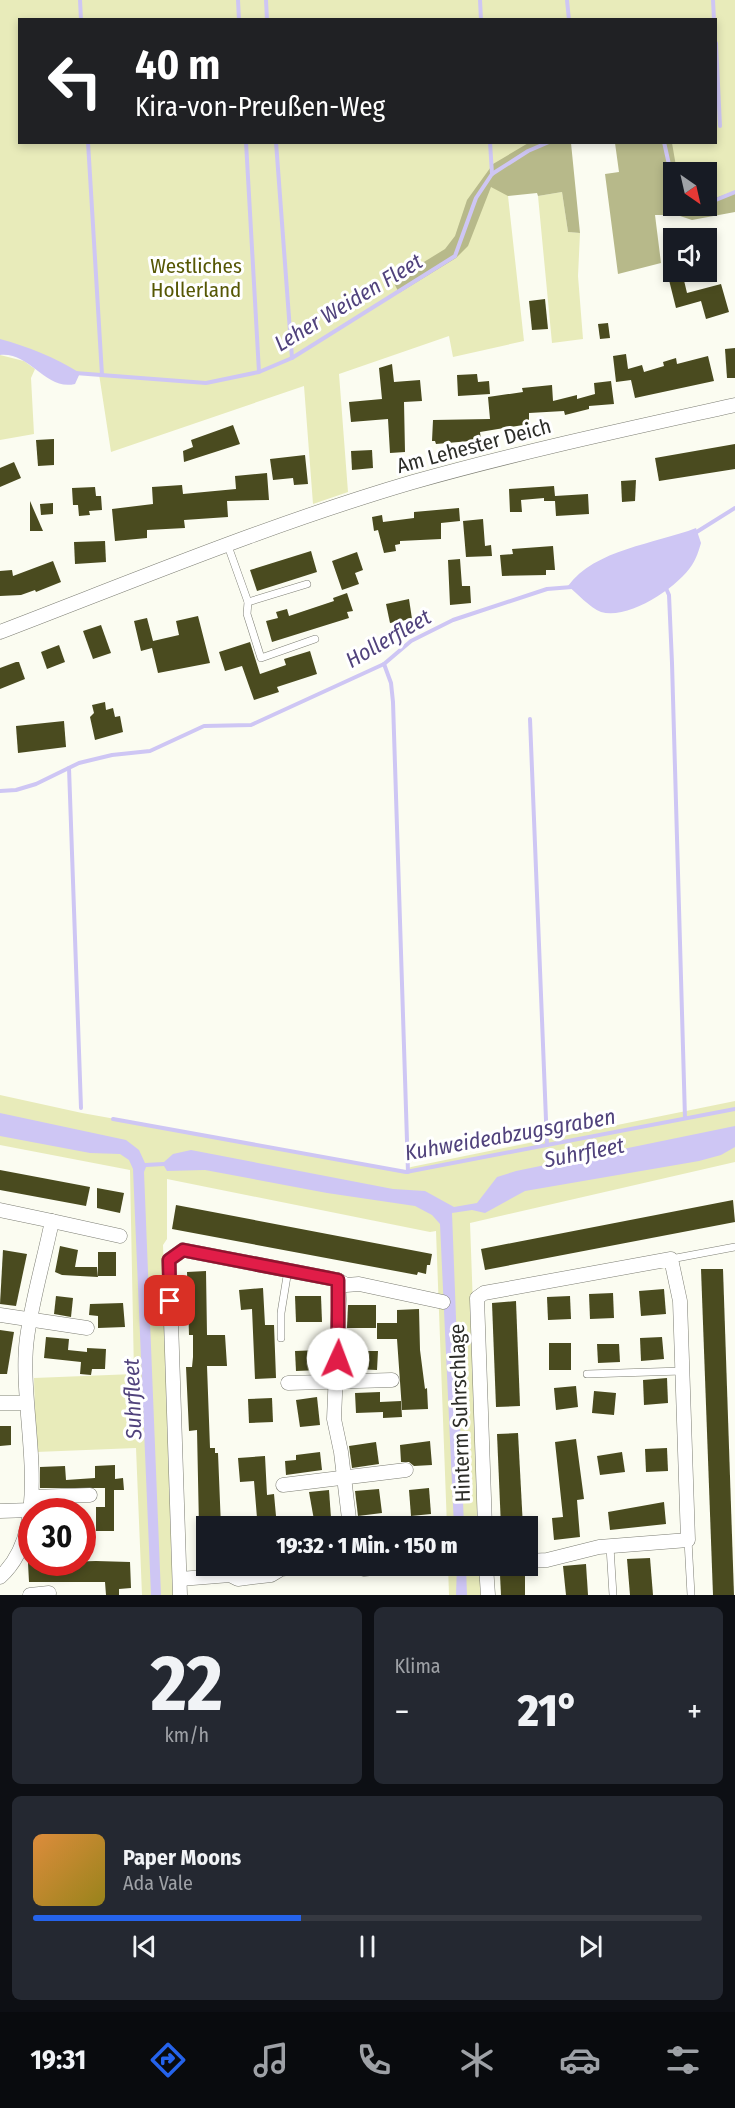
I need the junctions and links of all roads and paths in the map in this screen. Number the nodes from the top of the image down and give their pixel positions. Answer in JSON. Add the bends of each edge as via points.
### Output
{"nodes":[{"id":1,"x":735,"y":405,"type":"edge"},
{"id":2,"x":228,"y":546,"type":"junction"},
{"id":3,"x":307,"y":584,"type":"dead end"},
{"id":4,"x":248,"y":602,"type":"junction"},
{"id":5,"x":0,"y":632,"type":"edge"},
{"id":6,"x":315,"y":639,"type":"dead end"},
{"id":7,"x":0,"y":1210,"type":"edge"},
{"id":8,"x":52,"y":1221,"type":"junction"},
{"id":9,"x":120,"y":1236,"type":"dead end"},
{"id":10,"x":735,"y":1247,"type":"edge"},
{"id":11,"x":671,"y":1259,"type":"junction"},
{"id":12,"x":288,"y":1270,"type":"junction"},
{"id":13,"x":338,"y":1280,"type":"junction"},
{"id":14,"x":443,"y":1302,"type":"dead end"},
{"id":15,"x":0,"y":1315,"type":"edge"},
{"id":16,"x":32,"y":1320,"type":"junction"},
{"id":17,"x":87,"y":1328,"type":"dead end"},
{"id":18,"x":281,"y":1338,"type":"dead end"},
{"id":19,"x":682,"y":1371,"type":"junction"},
{"id":20,"x":587,"y":1374,"type":"dead end"},
{"id":21,"x":337,"y":1380,"type":"junction"},
{"id":22,"x":392,"y":1380,"type":"dead end"},
{"id":23,"x":288,"y":1383,"type":"dead end"},
{"id":24,"x":0,"y":1403,"type":"edge"},
{"id":25,"x":25,"y":1403,"type":"junction"},
{"id":26,"x":406,"y":1470,"type":"dead end"},
{"id":27,"x":345,"y":1477,"type":"junction"},
{"id":28,"x":283,"y":1485,"type":"dead end"},
{"id":29,"x":90,"y":1495,"type":"dead end"},
{"id":30,"x":32,"y":1498,"type":"edge"},
{"id":31,"x":71,"y":1498,"type":"edge"},
{"id":32,"x":18,"y":1507,"type":"edge"},
{"id":33,"x":0,"y":1511,"type":"edge"},
{"id":34,"x":349,"y":1516,"type":"edge"},
{"id":35,"x":485,"y":1516,"type":"edge"},
{"id":36,"x":688,"y":1540,"type":"junction"},
{"id":37,"x":610,"y":1547,"type":"junction"},
{"id":38,"x":18,"y":1556,"type":"edge"},
{"id":39,"x":538,"y":1559,"type":"edge"},
{"id":40,"x":218,"y":1576,"type":"edge"},
{"id":41,"x":232,"y":1576,"type":"edge"},
{"id":42,"x":263,"y":1576,"type":"edge"},
{"id":43,"x":487,"y":1576,"type":"edge"},
{"id":44,"x":0,"y":1577,"type":"edge"},
{"id":45,"x":180,"y":1579,"type":"junction"},
{"id":46,"x":49,"y":1594,"type":"edge"},
{"id":47,"x":30,"y":1595,"type":"edge"},
{"id":48,"x":180,"y":1595,"type":"edge"},
{"id":49,"x":488,"y":1595,"type":"edge"},
{"id":50,"x":613,"y":1595,"type":"edge"},
{"id":51,"x":691,"y":1595,"type":"edge"}],
"edges":[{"from":1,"to":2,"type":"street","name":"Am Lehester Deich","via":[[557,445],[413,483]]},
{"from":2,"to":4,"type":"lane"},
{"from":2,"to":5,"type":"street","name":"Am Lehester Deich"},
{"from":3,"to":4,"type":"lane"},
{"from":4,"to":6,"type":"lane","via":[[247,614],[261,658]]},
{"from":7,"to":8,"type":"street"},
{"from":8,"to":9,"type":"street"},
{"from":8,"to":16,"type":"street"},
{"from":10,"to":11,"type":"lane"},
{"from":11,"to":19,"type":"street","via":[[680,1301]]},
{"from":11,"to":35,"type":"street","name":"Hinterm Suhrschlage","via":[[484,1293],[477,1298]]},
{"from":12,"to":13,"type":"street"},
{"from":12,"to":18,"type":"lane"},
{"from":12,"to":45,"type":"street","via":[[183,1250],[169,1260]]},
{"from":13,"to":14,"type":"street","via":[[346,1285],[358,1284]]},
{"from":13,"to":21,"type":"street"},
{"from":15,"to":16,"type":"street"},
{"from":16,"to":17,"type":"street"},
{"from":16,"to":25,"type":"street","via":[[27,1337]]},
{"from":19,"to":20,"type":"lane"},
{"from":19,"to":36,"type":"street"},
{"from":21,"to":22,"type":"street"},
{"from":21,"to":23,"type":"street"},
{"from":21,"to":27,"type":"street","via":[[333,1386],[334,1419]]},
{"from":24,"to":25,"type":"street"},
{"from":25,"to":30,"type":"street"},
{"from":26,"to":27,"type":"street"},
{"from":27,"to":28,"type":"street"},
{"from":27,"to":34,"type":"street"},
{"from":29,"to":31,"type":"street"},
{"from":32,"to":33,"type":"street"},
{"from":36,"to":37,"type":"street"},
{"from":36,"to":51,"type":"lane"},
{"from":37,"to":39,"type":"street"},
{"from":37,"to":50,"type":"lane"},
{"from":38,"to":44,"type":"street"},
{"from":40,"to":45,"type":"street"},
{"from":41,"to":42,"type":"street"},
{"from":43,"to":49,"type":"street"},
{"from":45,"to":48,"type":"street"},
{"from":46,"to":47,"type":"street"}]}
